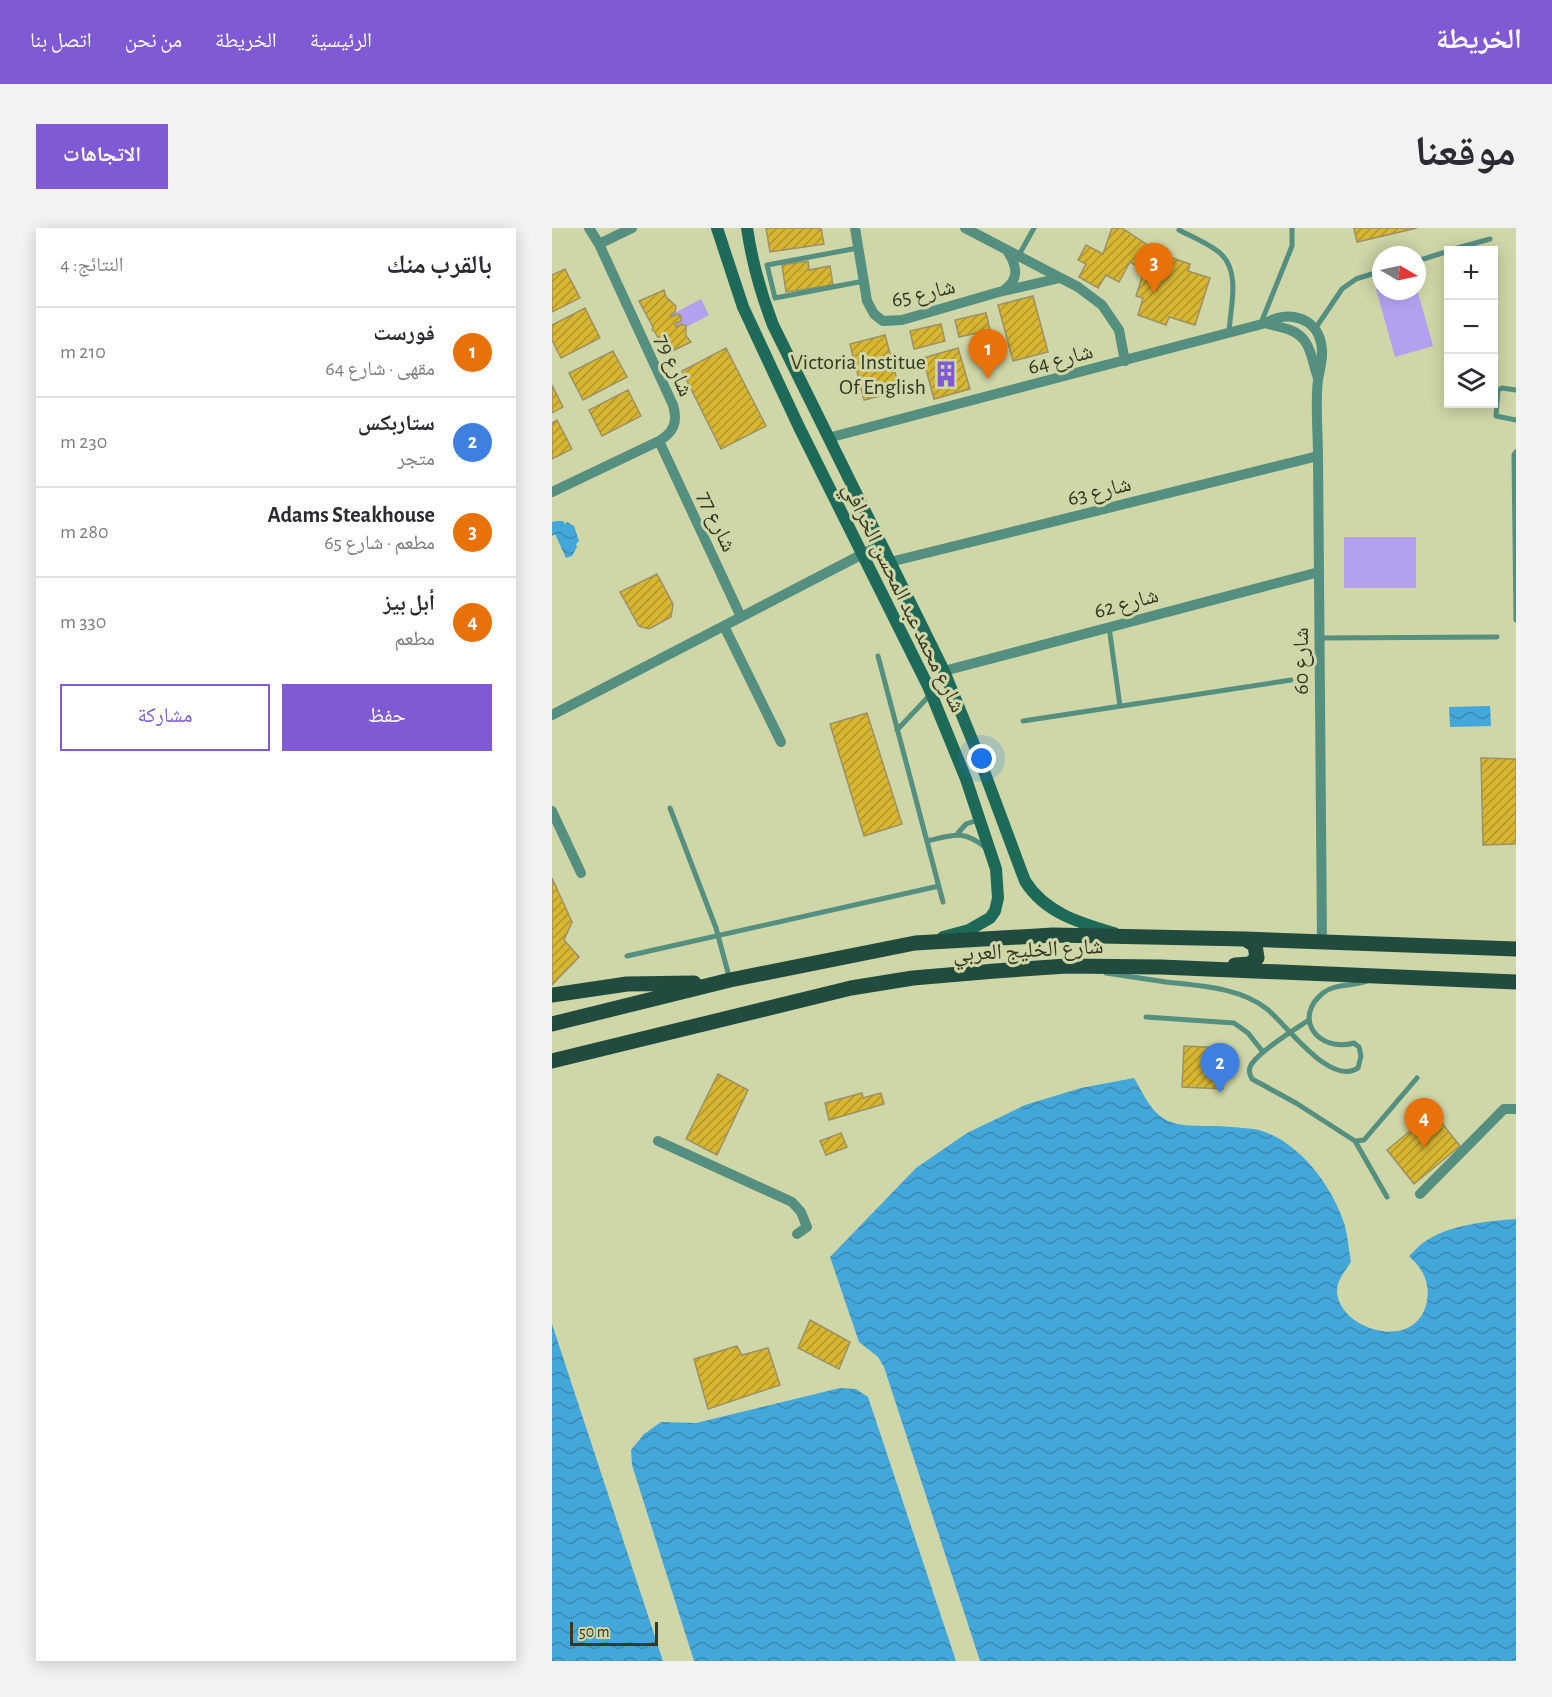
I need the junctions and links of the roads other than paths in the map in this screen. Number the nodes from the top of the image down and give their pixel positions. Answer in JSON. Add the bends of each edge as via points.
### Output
{"nodes":[{"id":1,"x":588,"y":228,"type":"edge"},
{"id":2,"x":632,"y":228,"type":"edge"},
{"id":3,"x":717,"y":228,"type":"edge"},
{"id":4,"x":740,"y":228,"type":"edge"},
{"id":5,"x":747,"y":228,"type":"edge"},
{"id":6,"x":855,"y":228,"type":"edge"},
{"id":7,"x":965,"y":228,"type":"edge"},
{"id":8,"x":1034,"y":228,"type":"edge"},
{"id":9,"x":1292,"y":228,"type":"edge"},
{"id":10,"x":1179,"y":230,"type":"dead end"},
{"id":11,"x":1490,"y":239,"type":"dead end"},
{"id":12,"x":599,"y":244,"type":"junction"},
{"id":13,"x":1466,"y":246,"type":"edge"},
{"id":14,"x":858,"y":248,"type":"junction"},
{"id":15,"x":1007,"y":250,"type":"junction"},
{"id":16,"x":1444,"y":253,"type":"edge"},
{"id":17,"x":1018,"y":256,"type":"junction"},
{"id":18,"x":1426,"y":258,"type":"edge"},
{"id":19,"x":1372,"y":274,"type":"edge"},
{"id":20,"x":1060,"y":278,"type":"junction"},
{"id":21,"x":757,"y":280,"type":"junction"},
{"id":22,"x":864,"y":281,"type":"junction"},
{"id":23,"x":999,"y":292,"type":"junction"},
{"id":24,"x":1263,"y":324,"type":"junction"},
{"id":25,"x":1315,"y":329,"type":"junction"},
{"id":26,"x":1228,"y":333,"type":"junction"},
{"id":27,"x":1125,"y":361,"type":"junction"},
{"id":28,"x":1318,"y":380,"type":"junction"},
{"id":29,"x":1516,"y":390,"type":"edge"},
{"id":30,"x":1516,"y":420,"type":"edge"},
{"id":31,"x":828,"y":438,"type":"junction"},
{"id":32,"x":659,"y":441,"type":"junction"},
{"id":33,"x":1516,"y":452,"type":"edge"},
{"id":34,"x":1318,"y":456,"type":"junction"},
{"id":35,"x":552,"y":492,"type":"edge"},
{"id":36,"x":882,"y":544,"type":"junction"},
{"id":37,"x":862,"y":554,"type":"junction"},
{"id":38,"x":890,"y":562,"type":"junction"},
{"id":39,"x":1319,"y":572,"type":"junction"},
{"id":40,"x":741,"y":617,"type":"junction"},
{"id":41,"x":1516,"y":620,"type":"edge"},
{"id":42,"x":724,"y":626,"type":"junction"},
{"id":43,"x":1109,"y":627,"type":"junction"},
{"id":44,"x":1497,"y":637,"type":"dead end"},
{"id":45,"x":1320,"y":638,"type":"junction"},
{"id":46,"x":878,"y":656,"type":"dead end"},
{"id":47,"x":944,"y":671,"type":"junction"},
{"id":48,"x":1291,"y":680,"type":"dead end"},
{"id":49,"x":932,"y":694,"type":"junction"},
{"id":50,"x":1120,"y":706,"type":"junction"},
{"id":51,"x":552,"y":715,"type":"edge"},
{"id":52,"x":1023,"y":721,"type":"dead end"},
{"id":53,"x":897,"y":730,"type":"junction"},
{"id":54,"x":781,"y":742,"type":"dead end"},
{"id":55,"x":994,"y":798,"type":"junction"},
{"id":56,"x":670,"y":808,"type":"dead end"},
{"id":57,"x":552,"y":812,"type":"edge"},
{"id":58,"x":978,"y":815,"type":"junction"},
{"id":59,"x":958,"y":833,"type":"junction"},
{"id":60,"x":927,"y":842,"type":"junction"},
{"id":61,"x":991,"y":854,"type":"junction"},
{"id":62,"x":581,"y":873,"type":"dead end"},
{"id":63,"x":939,"y":886,"type":"junction"},
{"id":64,"x":943,"y":902,"type":"dead end"},
{"id":65,"x":718,"y":935,"type":"junction"},
{"id":66,"x":1125,"y":936,"type":"junction"},
{"id":67,"x":1245,"y":939,"type":"junction"},
{"id":68,"x":1516,"y":939,"type":"edge"},
{"id":69,"x":1322,"y":942,"type":"junction"},
{"id":70,"x":915,"y":943,"type":"junction"},
{"id":71,"x":1480,"y":948,"type":"junction"},
{"id":72,"x":1516,"y":949,"type":"edge"},
{"id":73,"x":627,"y":956,"type":"dead end"},
{"id":74,"x":1066,"y":966,"type":"junction"},
{"id":75,"x":1161,"y":967,"type":"junction"},
{"id":76,"x":1373,"y":977,"type":"junction"},
{"id":77,"x":724,"y":981,"type":"junction"},
{"id":78,"x":1516,"y":982,"type":"edge"},
{"id":79,"x":552,"y":995,"type":"edge"},
{"id":80,"x":1146,"y":1017,"type":"dead end"},
{"id":81,"x":1309,"y":1020,"type":"junction"},
{"id":82,"x":552,"y":1024,"type":"edge"},
{"id":83,"x":1290,"y":1032,"type":"junction"},
{"id":84,"x":1263,"y":1052,"type":"junction"},
{"id":85,"x":552,"y":1061,"type":"edge"},
{"id":86,"x":1417,"y":1078,"type":"dead end"},
{"id":87,"x":1516,"y":1109,"type":"edge"},
{"id":88,"x":658,"y":1141,"type":"dead end"},
{"id":89,"x":1355,"y":1141,"type":"junction"},
{"id":90,"x":1420,"y":1194,"type":"dead end"},
{"id":91,"x":1387,"y":1197,"type":"dead end"},
{"id":92,"x":797,"y":1234,"type":"dead end"}],
"edges":[{"from":1,"to":12,"type":"street","name":"شارع 79"},
{"from":2,"to":12,"type":"street"},
{"from":3,"to":37,"type":"main road","name":"شارع محمد عبد المحسن الخرافي","via":[[743,307]]},
{"from":4,"to":21,"type":"main road","via":[[746,259]]},
{"from":5,"to":21,"type":"main road","name":"شارع محمد عبد المحسن الخرافي"},
{"from":6,"to":14,"type":"street","name":"شارع 65"},
{"from":7,"to":15,"type":"street"},
{"from":8,"to":17,"type":"lane"},
{"from":9,"to":24,"type":"lane","via":[[1292,246]]},
{"from":10,"to":26,"type":"lane","via":[[1217,251],[1228,264],[1232,277]]},
{"from":11,"to":13,"type":"lane"},
{"from":12,"to":32,"type":"street","name":"شارع 79","via":[[675,412],[673,430]]},
{"from":14,"to":22,"type":"street","name":"شارع 65"},
{"from":14,"to":22,"type":"lane","via":[[767,265],[775,298]]},
{"from":15,"to":17,"type":"street"},
{"from":15,"to":23,"type":"street","via":[[1016,277]]},
{"from":16,"to":18,"type":"lane"},
{"from":17,"to":20,"type":"street"},
{"from":19,"to":25,"type":"lane","via":[[1356,279],[1342,290]]},
{"from":20,"to":23,"type":"street","name":"شارع 65"},
{"from":20,"to":27,"type":"street","via":[[1108,311],[1119,330]]},
{"from":21,"to":31,"type":"main road","name":"شارع محمد عبد المحسن الخرافي","via":[[773,325]]},
{"from":22,"to":23,"type":"street","name":"شارع 65","via":[[871,310],[888,321]]},
{"from":24,"to":25,"type":"street","name":"شارع 64","via":[[1290,316],[1305,320]]},
{"from":24,"to":26,"type":"street","name":"شارع 64"},
{"from":24,"to":28,"type":"street","via":[[1290,330],[1303,338]]},
{"from":25,"to":28,"type":"street","via":[[1322,348]]},
{"from":26,"to":27,"type":"street","name":"شارع 64"},
{"from":27,"to":31,"type":"street","name":"شارع 64"},
{"from":28,"to":34,"type":"street","name":"شارع 60"},
{"from":29,"to":30,"type":"lane","via":[[1499,389],[1496,416]]},
{"from":31,"to":36,"type":"main road","name":"شارع محمد عبد المحسن الخرافي"},
{"from":32,"to":35,"type":"street"},
{"from":32,"to":40,"type":"street","name":"شارع 77"},
{"from":33,"to":41,"type":"lane"},
{"from":34,"to":38,"type":"street","name":"شارع 63"},
{"from":34,"to":39,"type":"street","name":"شارع 60"},
{"from":36,"to":37,"type":"street"},
{"from":36,"to":38,"type":"main road","name":"شارع محمد عبد المحسن الخرافي"},
{"from":37,"to":40,"type":"street"},
{"from":37,"to":49,"type":"main road","name":"شارع محمد عبد المحسن الخرافي"},
{"from":38,"to":47,"type":"main road","name":"شارع محمد عبد المحسن الخرافي"},
{"from":39,"to":43,"type":"street","name":"شارع 62"},
{"from":39,"to":45,"type":"street","name":"شارع 60"},
{"from":40,"to":42,"type":"street"},
{"from":42,"to":51,"type":"street"},
{"from":42,"to":54,"type":"street"},
{"from":43,"to":47,"type":"street","name":"شارع 62"},
{"from":43,"to":50,"type":"lane"},
{"from":44,"to":45,"type":"lane"},
{"from":45,"to":69,"type":"street","name":"شارع 60"},
{"from":46,"to":53,"type":"lane"},
{"from":47,"to":55,"type":"main road","name":"شارع محمد عبد المحسن الخرافي"},
{"from":48,"to":50,"type":"lane"},
{"from":49,"to":53,"type":"lane"},
{"from":49,"to":58,"type":"main road","name":"شارع محمد عبد المحسن الخرافي"},
{"from":50,"to":52,"type":"lane"},
{"from":53,"to":60,"type":"lane"},
{"from":55,"to":58,"type":"main road"},
{"from":55,"to":66,"type":"main road","name":"شارع محمد عبد المحسن الخرافي","via":[[1025,881],[1037,898],[1073,919]]},
{"from":56,"to":65,"type":"lane"},
{"from":57,"to":62,"type":"street"},
{"from":58,"to":59,"type":"lane"},
{"from":58,"to":61,"type":"main road","name":"شارع محمد عبد المحسن الخرافي"},
{"from":59,"to":60,"type":"lane"},
{"from":59,"to":61,"type":"lane"},
{"from":60,"to":63,"type":"lane"},
{"from":61,"to":70,"type":"main road","name":"شارع محمد عبد المحسن الخرافي","via":[[998,889],[996,906],[988,921],[969,930]]},
{"from":63,"to":64,"type":"lane"},
{"from":63,"to":65,"type":"lane"},
{"from":65,"to":73,"type":"lane"},
{"from":65,"to":77,"type":"lane"},
{"from":66,"to":67,"type":"main road","name":"شارع الخليج العربي"},
{"from":66,"to":70,"type":"main road","name":"شارع الخليج العربي"},
{"from":67,"to":69,"type":"main road","name":"شارع الخليج العربي"},
{"from":67,"to":75,"type":"main road","via":[[1257,951],[1256,960],[1250,964],[1176,962]]},
{"from":68,"to":71,"type":"main road"},
{"from":69,"to":71,"type":"main road","name":"شارع الخليج العربي"},
{"from":70,"to":77,"type":"main road","name":"شارع الخليج العربي"},
{"from":71,"to":72,"type":"main road","name":"شارع الخليج العربي"},
{"from":74,"to":75,"type":"main road","name":"شارع الخليج العربي"},
{"from":74,"to":83,"type":"lane","via":[[1247,996],[1268,1009]]},
{"from":74,"to":85,"type":"main road","name":"شارع الخليج العربي","via":[[913,978],[850,988]]},
{"from":75,"to":76,"type":"main road","name":"شارع الخليج العربي"},
{"from":76,"to":78,"type":"main road","name":"شارع الخليج العربي"},
{"from":76,"to":81,"type":"lane","via":[[1326,991],[1312,1006]]},
{"from":77,"to":79,"type":"main road","via":[[627,984]]},
{"from":77,"to":82,"type":"main road","name":"شارع الخليج العربي"},
{"from":80,"to":84,"type":"lane","via":[[1234,1023]]},
{"from":81,"to":83,"type":"lane"},
{"from":81,"to":83,"type":"lane","via":[[1315,1033],[1332,1046],[1357,1044],[1361,1056],[1358,1068],[1336,1070]]},
{"from":83,"to":84,"type":"lane"},
{"from":84,"to":89,"type":"lane","via":[[1251,1064],[1252,1079]]},
{"from":86,"to":89,"type":"lane","via":[[1364,1140]]},
{"from":87,"to":90,"type":"street","via":[[1504,1109]]},
{"from":88,"to":92,"type":"street","via":[[792,1202],[807,1227]]},
{"from":89,"to":91,"type":"lane"}]}
